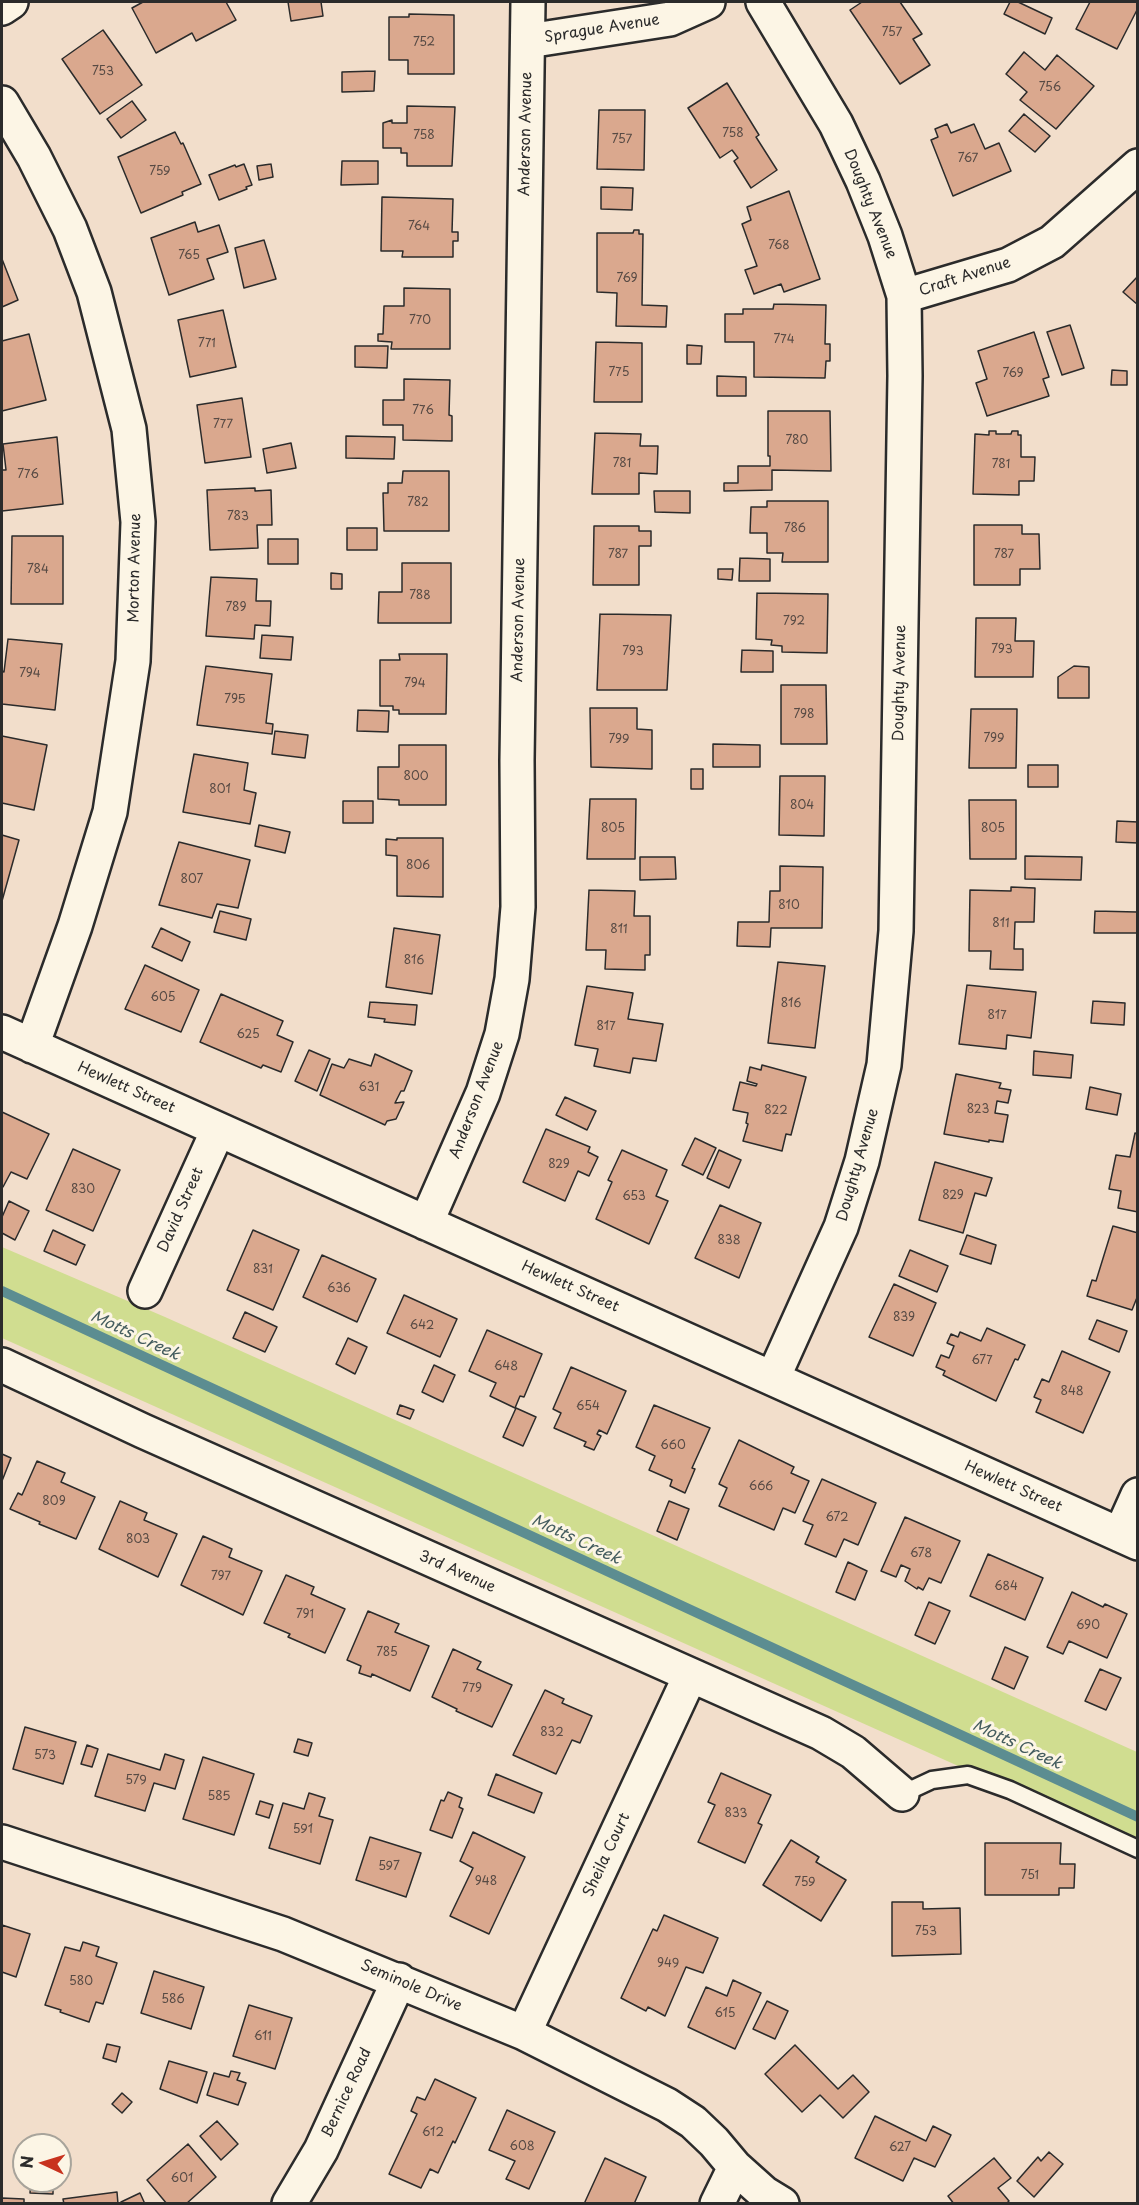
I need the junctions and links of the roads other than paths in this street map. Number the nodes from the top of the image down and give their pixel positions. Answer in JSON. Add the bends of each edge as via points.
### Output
{"nodes":[{"id":1,"x":11,"y":2,"type":"edge"},
{"id":2,"x":528,"y":2,"type":"edge"},
{"id":3,"x":708,"y":2,"type":"edge"},
{"id":4,"x":763,"y":2,"type":"edge"},
{"id":5,"x":2,"y":8,"type":"edge"},
{"id":6,"x":528,"y":41,"type":"junction"},
{"id":7,"x":2,"y":103,"type":"edge"},
{"id":8,"x":1137,"y":166,"type":"edge"},
{"id":9,"x":904,"y":296,"type":"junction"},
{"id":10,"x":2,"y":1032,"type":"edge"},
{"id":11,"x":32,"y":1046,"type":"junction"},
{"id":12,"x":218,"y":1130,"type":"junction"},
{"id":13,"x":426,"y":1223,"type":"junction"},
{"id":14,"x":145,"y":1291,"type":"dead end"},
{"id":15,"x":2,"y":1365,"type":"edge"},
{"id":16,"x":772,"y":1378,"type":"junction"},
{"id":17,"x":1137,"y":1495,"type":"edge"},
{"id":18,"x":1129,"y":1539,"type":"edge"},
{"id":19,"x":690,"y":1676,"type":"junction"},
{"id":20,"x":902,"y":1794,"type":"joint"},
{"id":21,"x":2,"y":1842,"type":"edge"},
{"id":22,"x":1137,"y":1849,"type":"edge"},
{"id":23,"x":399,"y":1980,"type":"junction"},
{"id":24,"x":524,"y":2033,"type":"junction"},
{"id":25,"x":735,"y":2167,"type":"junction"},
{"id":26,"x":289,"y":2204,"type":"edge"},
{"id":27,"x":717,"y":2204,"type":"edge"},
{"id":28,"x":782,"y":2204,"type":"edge"}],
"edges":[{"from":1,"to":5,"type":"street"},
{"from":2,"to":6,"type":"street","name":"Anderson Avenue"},
{"from":3,"to":6,"type":"street","name":"Sprague Avenue","via":[[670,19]]},
{"from":4,"to":9,"type":"street","name":"Doughty Avenue","via":[[836,124],[885,236]]},
{"from":6,"to":13,"type":"street","name":"Anderson Avenue","via":[[518,907],[512,979],[502,1034],[483,1093]]},
{"from":7,"to":11,"type":"street","name":"Morton Avenue","via":[[70,229],[94,292],[129,429],[138,522],[133,661],[110,812]]},
{"from":8,"to":9,"type":"street","name":"Craft Avenue","via":[[1052,242],[1008,265]]},
{"from":9,"to":16,"type":"street","name":"Doughty Avenue","via":[[896,931],[885,1065],[841,1227]]},
{"from":10,"to":11,"type":"street","name":"Hewlett Street"},
{"from":11,"to":12,"type":"street","name":"Hewlett Street"},
{"from":12,"to":13,"type":"street","name":"Hewlett Street"},
{"from":12,"to":14,"type":"street","name":"David Street"},
{"from":13,"to":16,"type":"street","name":"Hewlett Street"},
{"from":15,"to":19,"type":"street","name":"3rd Avenue"},
{"from":16,"to":18,"type":"street","name":"Hewlett Street"},
{"from":17,"to":18,"type":"street"},
{"from":19,"to":20,"type":"street","name":"3rd Avenue","via":[[820,1733],[853,1752]]},
{"from":19,"to":24,"type":"street","name":"Sheila Court"},
{"from":20,"to":22,"type":"lane","via":[[932,1780],[968,1775],[1010,1790]]},
{"from":21,"to":23,"type":"street","name":"Seminole Drive","via":[[283,1934]]},
{"from":23,"to":24,"type":"street","name":"Seminole Drive"},
{"from":23,"to":26,"type":"street","name":"Bernice Road","via":[[321,2150]]},
{"from":24,"to":25,"type":"street","name":"Seminole Drive","via":[[667,2105],[693,2122]]},
{"from":25,"to":27,"type":"street"},
{"from":25,"to":28,"type":"street","name":"Seminole Drive"}]}
